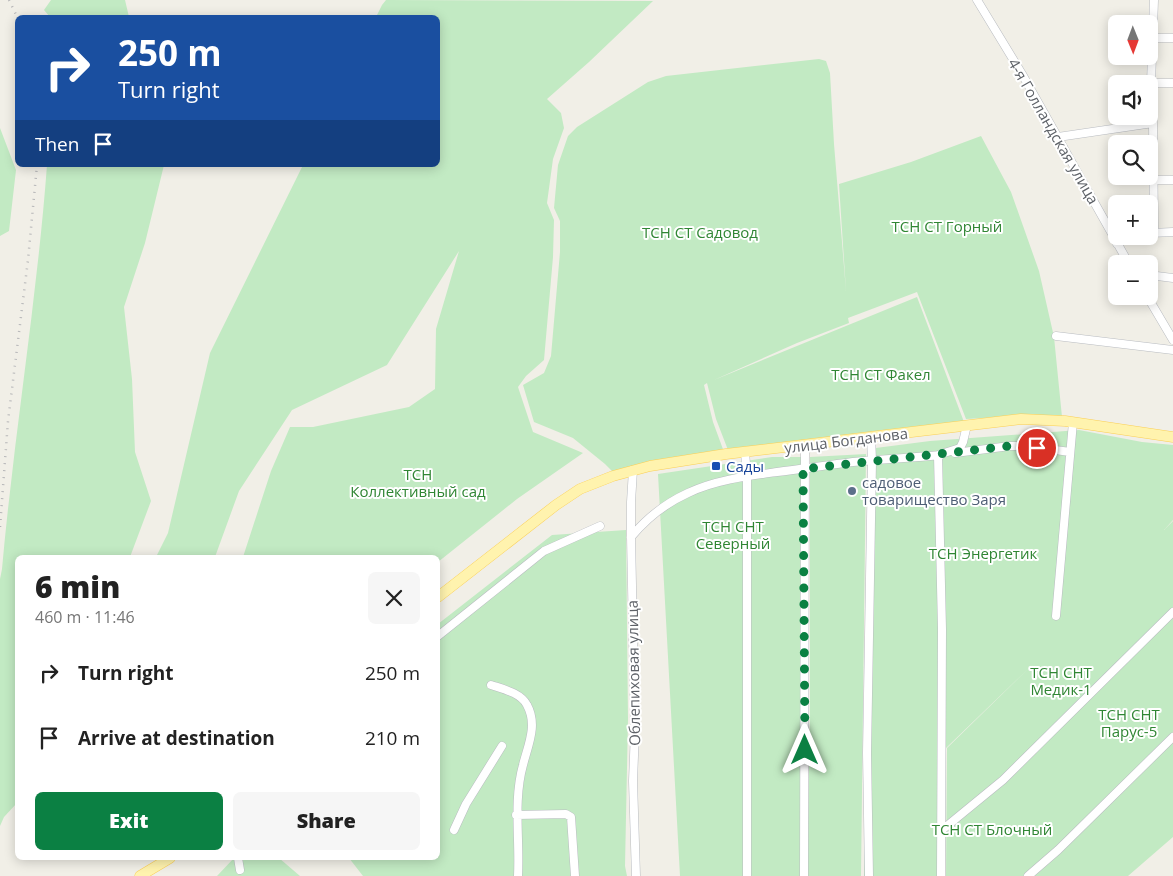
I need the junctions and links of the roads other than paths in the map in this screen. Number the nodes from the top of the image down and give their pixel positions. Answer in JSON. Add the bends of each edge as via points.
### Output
{"nodes":[{"id":1,"x":977,"y":0,"type":"edge"},
{"id":2,"x":1154,"y":0,"type":"edge"},
{"id":3,"x":1154,"y":15,"type":"edge"},
{"id":4,"x":1158,"y":38,"type":"edge"},
{"id":5,"x":1173,"y":38,"type":"edge"},
{"id":6,"x":1158,"y":83,"type":"edge"},
{"id":7,"x":1173,"y":83,"type":"edge"},
{"id":8,"x":1141,"y":125,"type":"edge"},
{"id":9,"x":1058,"y":138,"type":"junction"},
{"id":10,"x":1158,"y":180,"type":"edge"},
{"id":11,"x":1173,"y":180,"type":"edge"},
{"id":12,"x":1108,"y":226,"type":"edge"},
{"id":13,"x":1173,"y":232,"type":"edge"},
{"id":14,"x":1158,"y":233,"type":"edge"},
{"id":15,"x":1158,"y":276,"type":"edge"},
{"id":16,"x":1173,"y":278,"type":"edge"},
{"id":17,"x":1152,"y":305,"type":"edge"},
{"id":18,"x":1056,"y":336,"type":"dead end"},
{"id":19,"x":1173,"y":340,"type":"edge"},
{"id":20,"x":1173,"y":350,"type":"edge"},
{"id":21,"x":1072,"y":422,"type":"junction"},
{"id":22,"x":967,"y":425,"type":"junction"},
{"id":23,"x":871,"y":437,"type":"junction"},
{"id":24,"x":1173,"y":437,"type":"edge"},
{"id":25,"x":805,"y":445,"type":"junction"},
{"id":26,"x":745,"y":452,"type":"junction"},
{"id":27,"x":1070,"y":452,"type":"junction"},
{"id":28,"x":938,"y":455,"type":"junction"},
{"id":29,"x":872,"y":461,"type":"junction"},
{"id":30,"x":803,"y":469,"type":"junction"},
{"id":31,"x":634,"y":470,"type":"junction"},
{"id":32,"x":747,"y":476,"type":"junction"},
{"id":33,"x":600,"y":526,"type":"dead end"},
{"id":34,"x":631,"y":537,"type":"junction"},
{"id":35,"x":440,"y":595,"type":"edge"},
{"id":36,"x":1173,"y":612,"type":"edge"},
{"id":37,"x":1056,"y":616,"type":"dead end"},
{"id":38,"x":440,"y":634,"type":"edge"},
{"id":39,"x":491,"y":685,"type":"dead end"},
{"id":40,"x":1173,"y":737,"type":"edge"},
{"id":41,"x":502,"y":746,"type":"dead end"},
{"id":42,"x":516,"y":815,"type":"junction"},
{"id":43,"x":454,"y":830,"type":"dead end"},
{"id":44,"x":942,"y":830,"type":"junction"},
{"id":45,"x":167,"y":860,"type":"edge"},
{"id":46,"x":238,"y":860,"type":"edge"},
{"id":47,"x":240,"y":870,"type":"dead end"},
{"id":48,"x":140,"y":876,"type":"edge"},
{"id":49,"x":518,"y":876,"type":"edge"},
{"id":50,"x":575,"y":876,"type":"edge"},
{"id":51,"x":636,"y":876,"type":"edge"},
{"id":52,"x":747,"y":876,"type":"edge"},
{"id":53,"x":804,"y":876,"type":"edge"},
{"id":54,"x":869,"y":876,"type":"edge"},
{"id":55,"x":941,"y":876,"type":"edge"},
{"id":56,"x":1028,"y":876,"type":"edge"}],
"edges":[{"from":1,"to":9,"type":"street","name":"4-я Голландская улица"},
{"from":2,"to":3,"type":"street"},
{"from":4,"to":5,"type":"street"},
{"from":6,"to":7,"type":"street"},
{"from":8,"to":9,"type":"street"},
{"from":9,"to":12,"type":"street","name":"4-я Голландская улица"},
{"from":10,"to":11,"type":"street"},
{"from":13,"to":14,"type":"street"},
{"from":15,"to":16,"type":"street"},
{"from":17,"to":19,"type":"street"},
{"from":18,"to":20,"type":"street"},
{"from":21,"to":22,"type":"main road","name":"улица Богданова","via":[[1021,419]]},
{"from":21,"to":24,"type":"main road","name":"улица Богданова"},
{"from":21,"to":27,"type":"street"},
{"from":22,"to":23,"type":"main road","name":"улица Богданова"},
{"from":22,"to":28,"type":"street","via":[[960,448]]},
{"from":23,"to":25,"type":"main road","name":"улица Богданова"},
{"from":23,"to":29,"type":"street"},
{"from":25,"to":26,"type":"main road","name":"улица Богданова"},
{"from":25,"to":30,"type":"street"},
{"from":26,"to":31,"type":"main road","name":"улица Богданова"},
{"from":26,"to":32,"type":"street"},
{"from":27,"to":28,"type":"street","via":[[1010,446]]},
{"from":27,"to":37,"type":"street"},
{"from":28,"to":29,"type":"street"},
{"from":28,"to":44,"type":"street"},
{"from":29,"to":30,"type":"street"},
{"from":29,"to":54,"type":"street","via":[[867,753]]},
{"from":30,"to":32,"type":"street"},
{"from":30,"to":53,"type":"street"},
{"from":31,"to":34,"type":"street","name":"Облепиховая улица"},
{"from":31,"to":35,"type":"main road","name":"улица Богданова","via":[[580,489]]},
{"from":32,"to":34,"type":"street","via":[[687,493],[643,522]]},
{"from":32,"to":52,"type":"street"},
{"from":33,"to":38,"type":"street","via":[[544,551]]},
{"from":34,"to":51,"type":"street","name":"Облепиховая улица"},
{"from":36,"to":44,"type":"street","via":[[1003,780]]},
{"from":39,"to":42,"type":"street","via":[[517,694],[527,703],[532,719]]},
{"from":40,"to":56,"type":"street"},
{"from":41,"to":43,"type":"street"},
{"from":42,"to":49,"type":"street"},
{"from":42,"to":50,"type":"street","via":[[566,814],[571,817]]},
{"from":44,"to":55,"type":"street"},
{"from":45,"to":48,"type":"main road"},
{"from":46,"to":47,"type":"street"}]}
